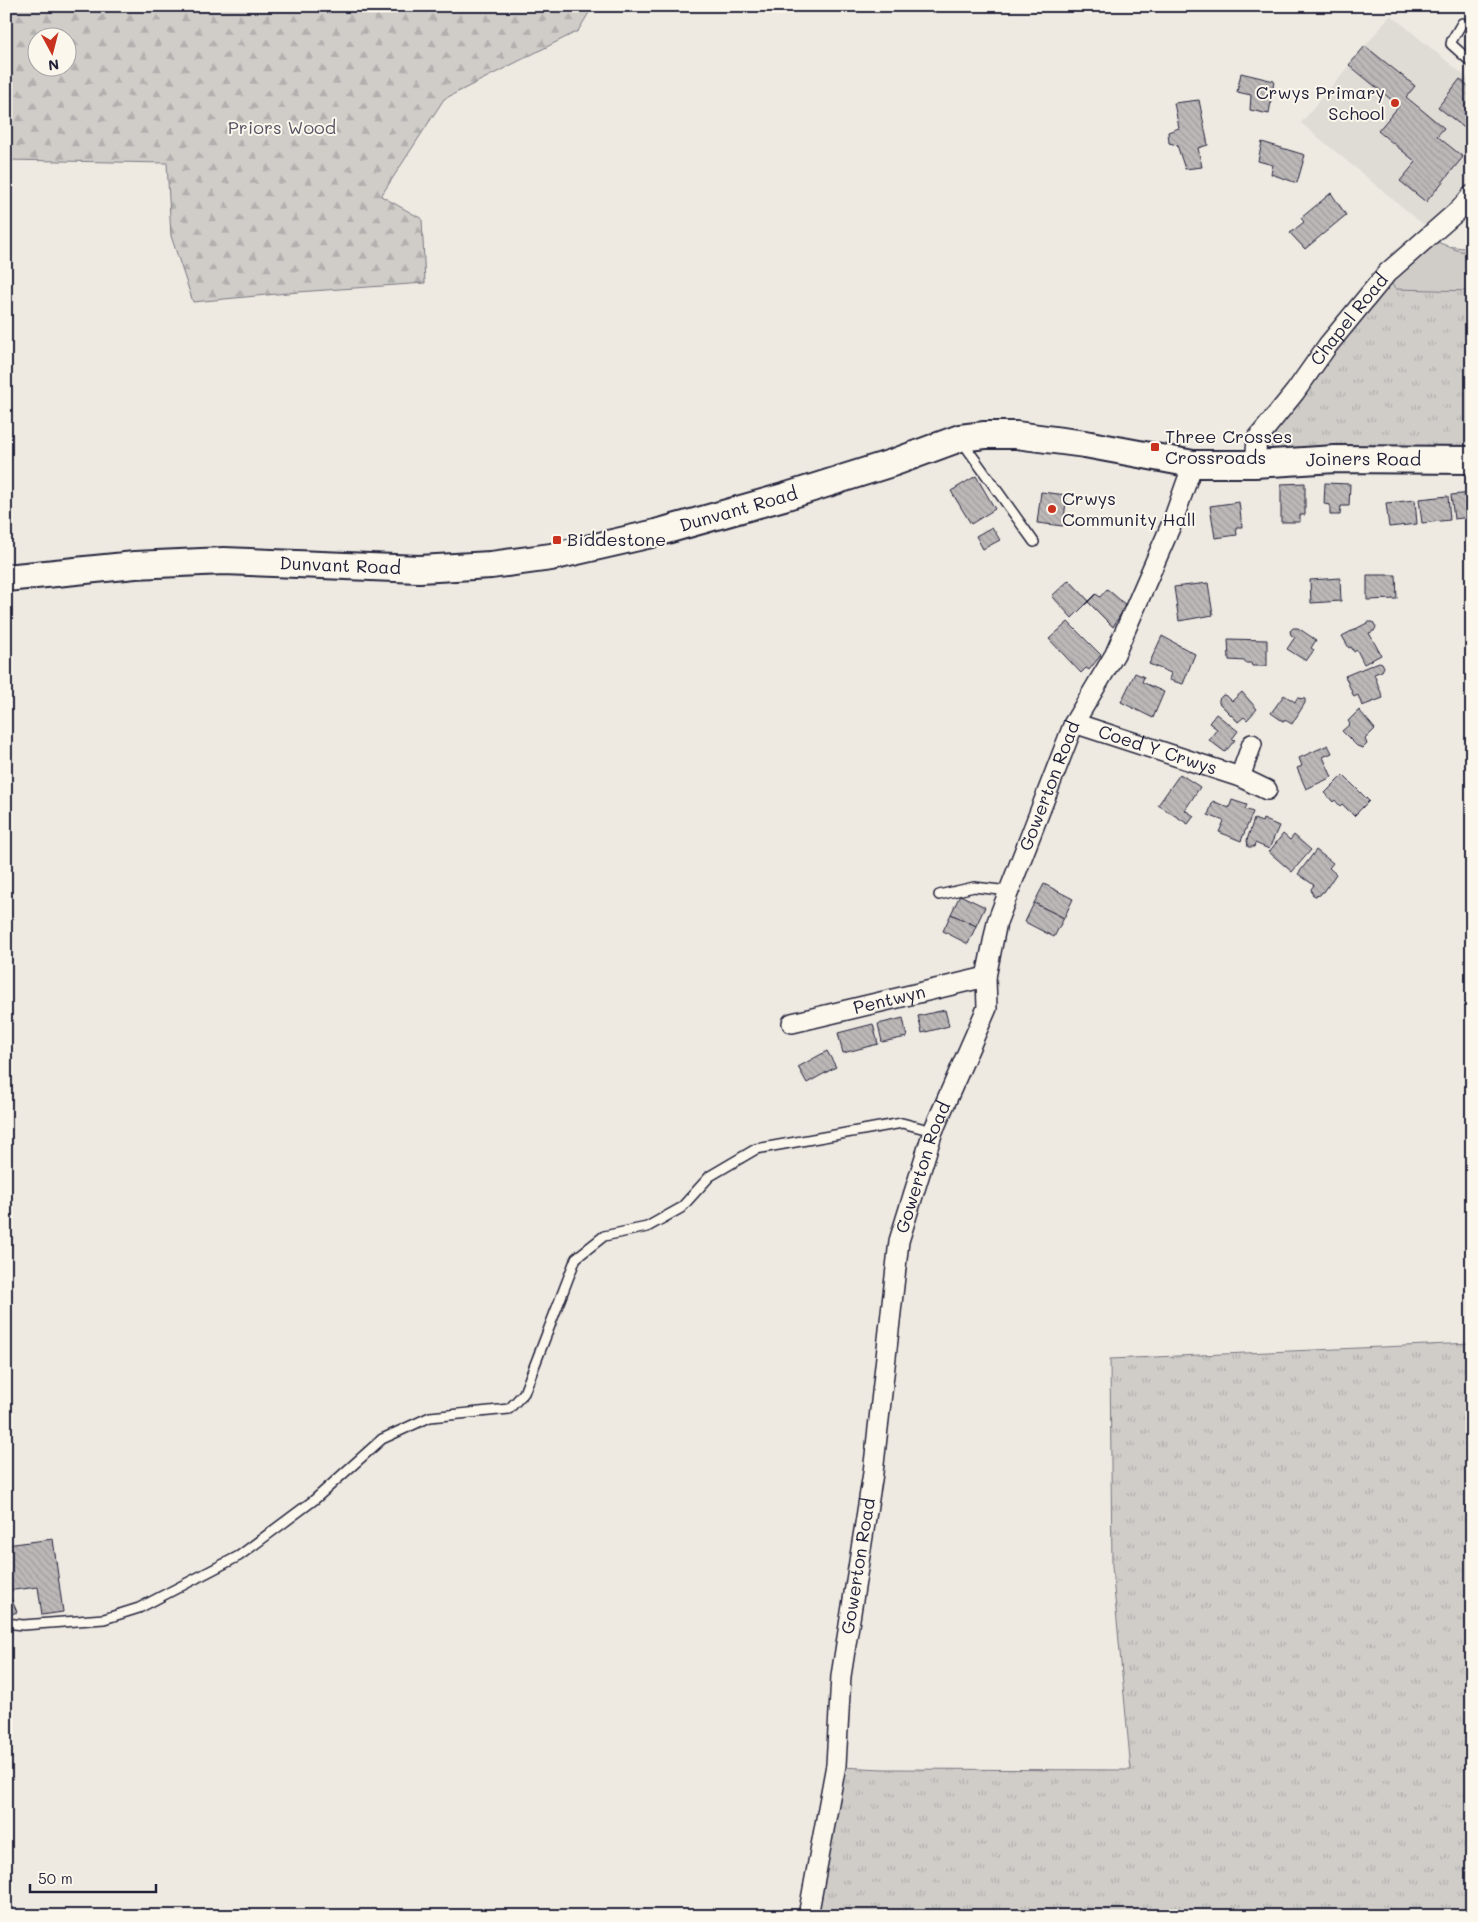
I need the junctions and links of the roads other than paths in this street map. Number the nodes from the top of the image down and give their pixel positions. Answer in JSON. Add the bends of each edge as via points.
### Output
{"nodes":[{"id":1,"x":1462,"y":23,"type":"dead end"},
{"id":2,"x":1472,"y":63,"type":"edge"},
{"id":3,"x":1468,"y":207,"type":"edge"},
{"id":4,"x":960,"y":438,"type":"junction"},
{"id":5,"x":1472,"y":460,"type":"edge"},
{"id":6,"x":1193,"y":464,"type":"junction"},
{"id":7,"x":1255,"y":464,"type":"junction"},
{"id":8,"x":1034,"y":542,"type":"dead end"},
{"id":9,"x":6,"y":578,"type":"edge"},
{"id":10,"x":1074,"y":723,"type":"junction"},
{"id":11,"x":1252,"y":744,"type":"dead end"},
{"id":12,"x":1240,"y":777,"type":"junction"},
{"id":13,"x":1267,"y":790,"type":"dead end"},
{"id":14,"x":1009,"y":891,"type":"junction"},
{"id":15,"x":939,"y":895,"type":"dead end"},
{"id":16,"x":986,"y":977,"type":"junction"},
{"id":17,"x":792,"y":1023,"type":"dead end"},
{"id":18,"x":933,"y":1131,"type":"junction"},
{"id":19,"x":6,"y":1623,"type":"edge"},
{"id":20,"x":808,"y":1916,"type":"edge"}],
"edges":[{"from":1,"to":2,"type":"lane","via":[[1451,44]]},
{"from":3,"to":7,"type":"street","name":"Chapel Road","via":[[1386,273],[1257,439]]},
{"from":4,"to":6,"type":"street","name":"Dunvant Road","via":[[1016,435]]},
{"from":4,"to":8,"type":"lane"},
{"from":4,"to":9,"type":"street","name":"Dunvant Road","via":[[896,462],[656,533],[551,556],[491,565],[418,569],[224,561],[135,565]]},
{"from":5,"to":7,"type":"street","name":"Joiners Road","via":[[1334,459]]},
{"from":6,"to":7,"type":"street","name":"Dunvant Road"},
{"from":6,"to":10,"type":"street","name":"Gowerton Road","via":[[1172,523],[1115,654]]},
{"from":10,"to":12,"type":"street","name":"Coed Y Crwys"},
{"from":10,"to":14,"type":"street","name":"Gowerton Road"},
{"from":11,"to":12,"type":"street","name":"Coed Y Crwys"},
{"from":12,"to":13,"type":"street","name":"Coed Y Crwys"},
{"from":14,"to":15,"type":"lane","via":[[974,887]]},
{"from":14,"to":16,"type":"street","name":"Gowerton Road","via":[[997,922]]},
{"from":16,"to":17,"type":"street","name":"Pentwyn"},
{"from":16,"to":18,"type":"street","name":"Gowerton Road","via":[[987,1008]]},
{"from":18,"to":19,"type":"lane","via":[[902,1123],[756,1149],[710,1176],[681,1208],[647,1227],[604,1236],[576,1258],[524,1393],[509,1409],[430,1417],[382,1439],[314,1500],[239,1556],[138,1608],[104,1619],[23,1625]]},
{"from":18,"to":20,"type":"street","name":"Gowerton Road","via":[[899,1242],[873,1473],[841,1676],[836,1765]]}]}
